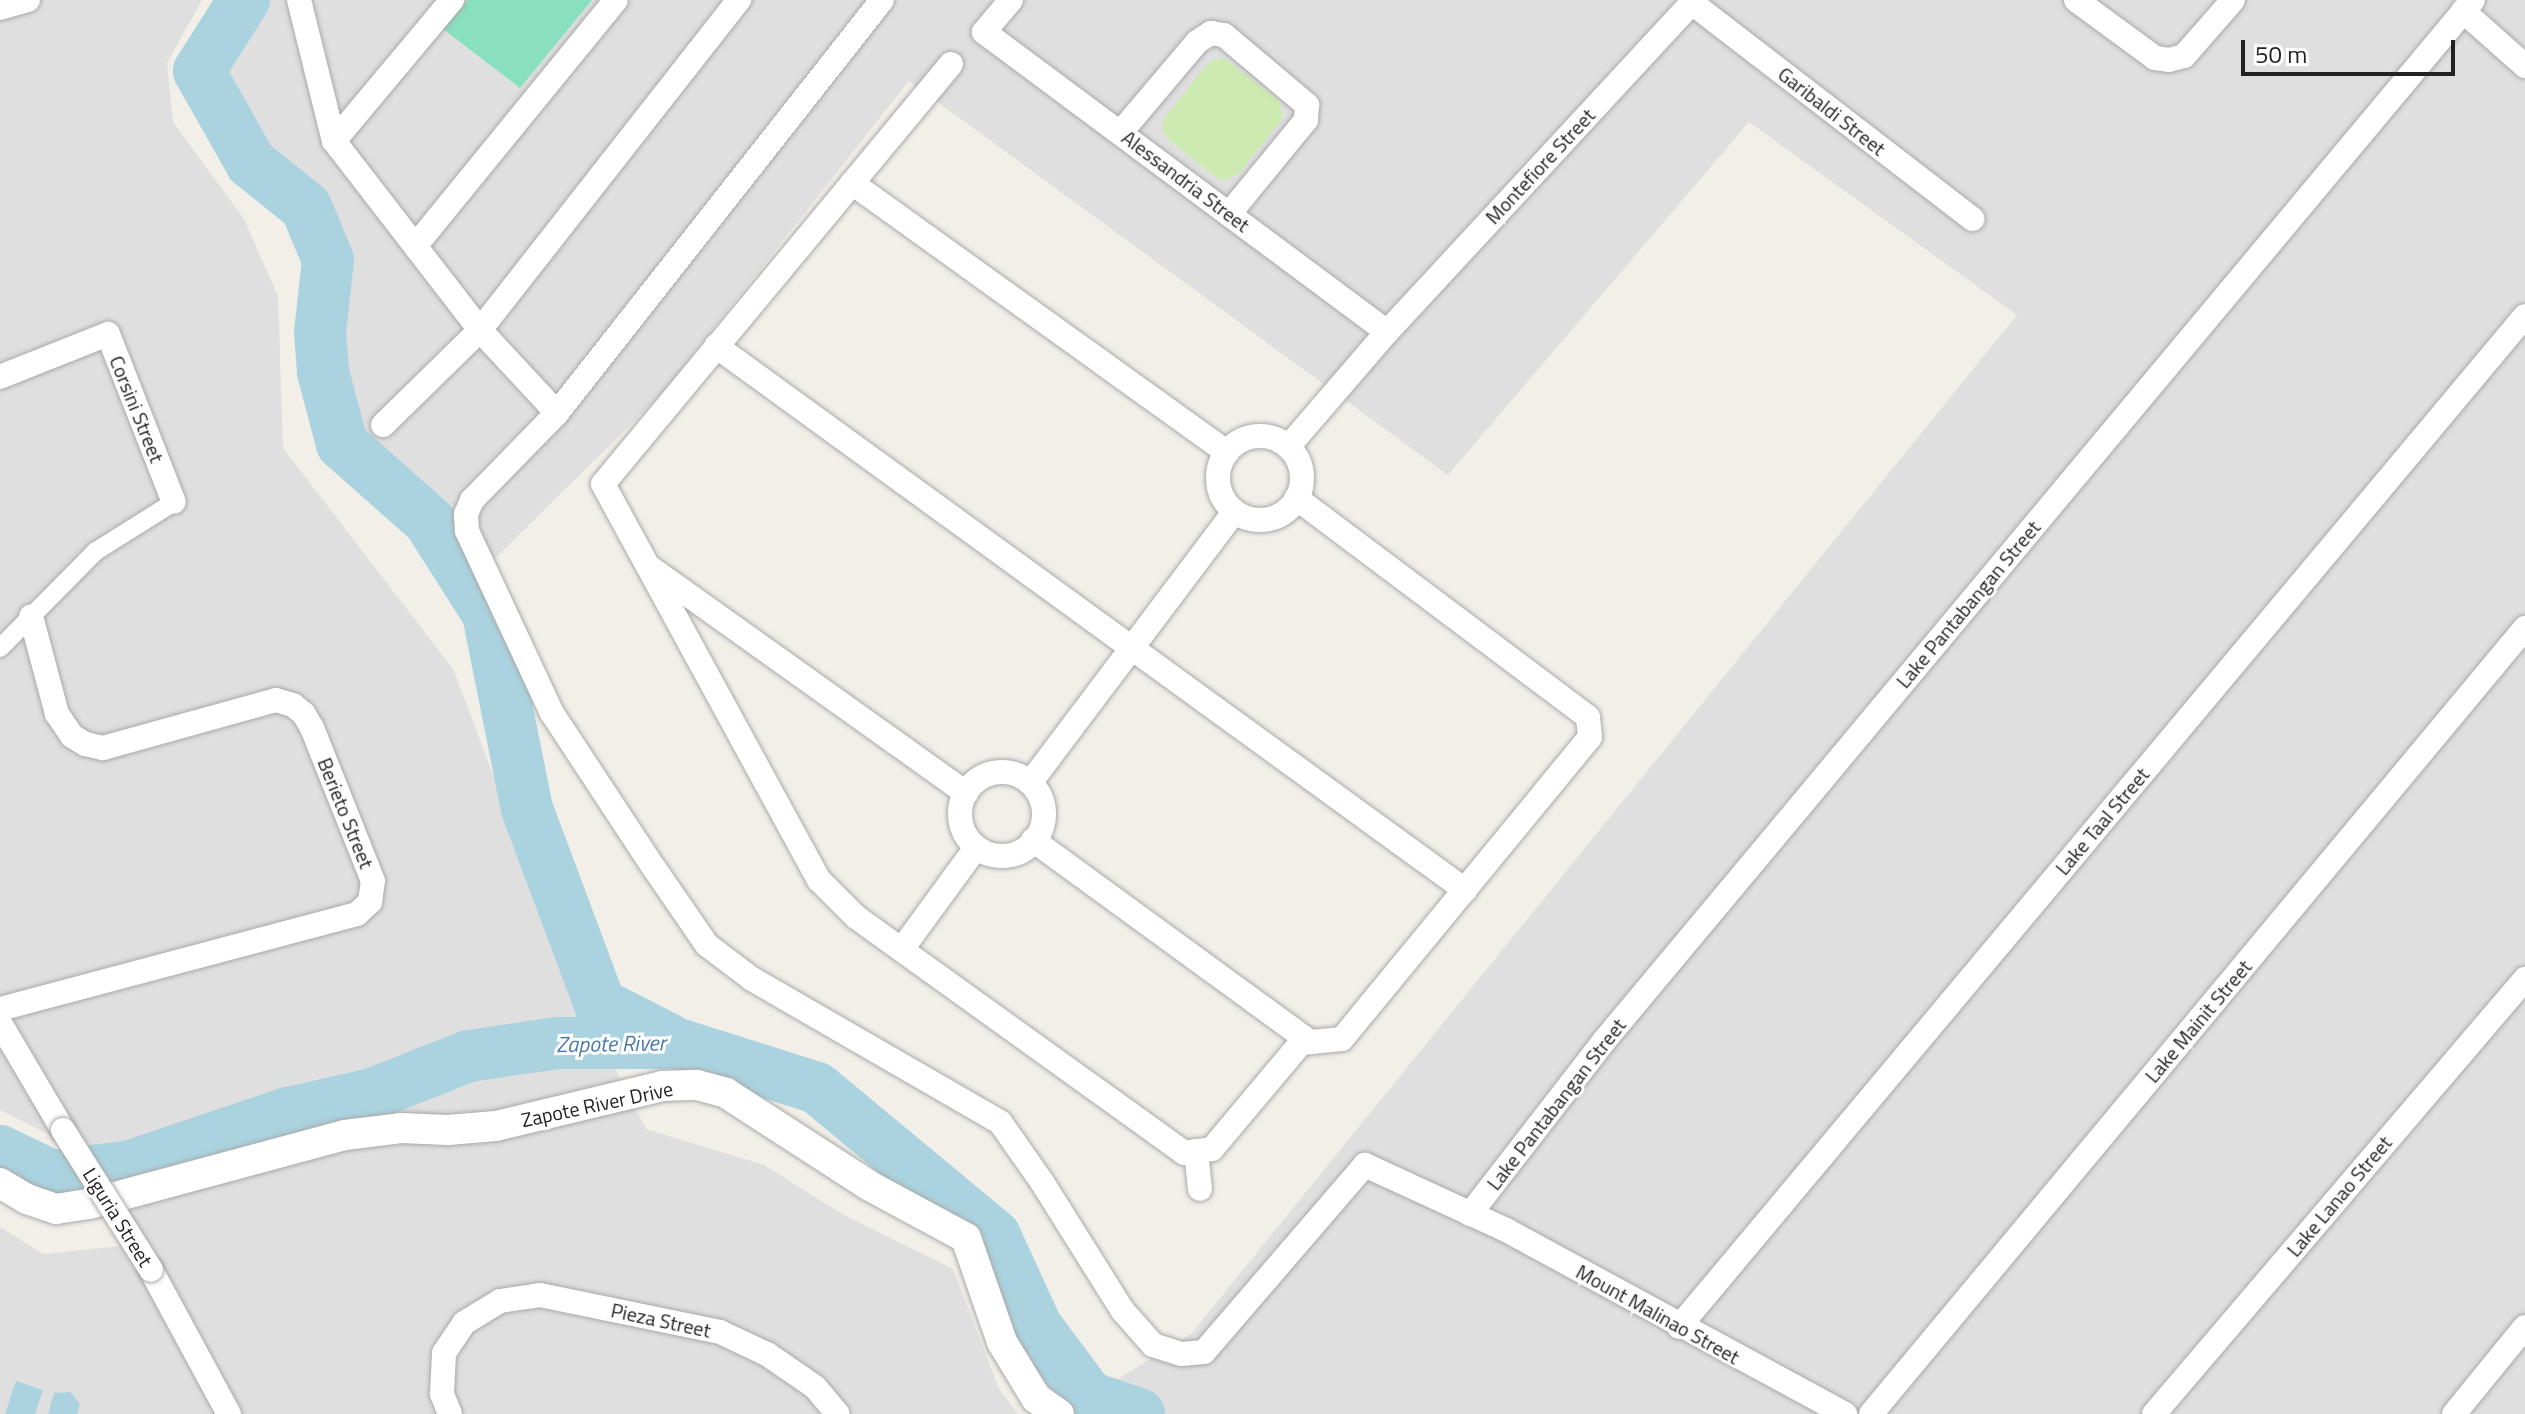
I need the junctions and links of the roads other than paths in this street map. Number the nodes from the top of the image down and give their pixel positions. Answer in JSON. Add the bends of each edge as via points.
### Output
{"nodes":[{"id":1,"x":28,"y":0,"type":"edge"},
{"id":2,"x":452,"y":0,"type":"edge"},
{"id":3,"x":616,"y":0,"type":"edge"},
{"id":4,"x":739,"y":0,"type":"edge"},
{"id":5,"x":882,"y":0,"type":"edge"},
{"id":6,"x":1011,"y":0,"type":"edge"},
{"id":7,"x":2076,"y":0,"type":"edge"},
{"id":8,"x":2233,"y":0,"type":"edge"},
{"id":9,"x":1693,"y":1,"type":"edge"},
{"id":10,"x":302,"y":2,"type":"edge"},
{"id":11,"x":2468,"y":6,"type":"edge"},
{"id":12,"x":0,"y":8,"type":"edge"},
{"id":13,"x":951,"y":64,"type":"dead end"},
{"id":14,"x":2525,"y":66,"type":"edge"},
{"id":15,"x":1121,"y":132,"type":"junction"},
{"id":16,"x":334,"y":141,"type":"junction"},
{"id":17,"x":852,"y":183,"type":"junction"},
{"id":18,"x":1229,"y":214,"type":"junction"},
{"id":19,"x":1972,"y":219,"type":"dead end"},
{"id":20,"x":416,"y":245,"type":"junction"},
{"id":21,"x":2525,"y":316,"type":"edge"},
{"id":22,"x":480,"y":330,"type":"junction"},
{"id":23,"x":1387,"y":332,"type":"junction"},
{"id":24,"x":716,"y":346,"type":"junction"},
{"id":25,"x":0,"y":377,"type":"edge"},
{"id":26,"x":557,"y":413,"type":"junction"},
{"id":27,"x":383,"y":425,"type":"dead end"},
{"id":28,"x":1288,"y":447,"type":"junction"},
{"id":29,"x":1227,"y":452,"type":"junction"},
{"id":30,"x":1296,"y":498,"type":"junction"},
{"id":31,"x":174,"y":502,"type":"joint"},
{"id":32,"x":1234,"y":512,"type":"junction"},
{"id":33,"x":648,"y":566,"type":"junction"},
{"id":34,"x":701,"y":604,"type":"junction"},
{"id":35,"x":31,"y":616,"type":"junction"},
{"id":36,"x":680,"y":626,"type":"junction"},
{"id":37,"x":2525,"y":628,"type":"edge"},
{"id":38,"x":1132,"y":647,"type":"junction"},
{"id":39,"x":0,"y":648,"type":"edge"},
{"id":40,"x":1030,"y":783,"type":"junction"},
{"id":41,"x":966,"y":793,"type":"junction"},
{"id":42,"x":1033,"y":840,"type":"junction"},
{"id":43,"x":976,"y":848,"type":"junction"},
{"id":44,"x":1465,"y":890,"type":"junction"},
{"id":45,"x":902,"y":949,"type":"junction"},
{"id":46,"x":2525,"y":979,"type":"edge"},
{"id":47,"x":0,"y":1009,"type":"edge"},
{"id":48,"x":0,"y":1023,"type":"edge"},
{"id":49,"x":1310,"y":1042,"type":"junction"},
{"id":50,"x":1196,"y":1151,"type":"junction"},
{"id":51,"x":0,"y":1183,"type":"edge"},
{"id":52,"x":1200,"y":1189,"type":"dead end"},
{"id":53,"x":1470,"y":1214,"type":"junction"},
{"id":54,"x":1679,"y":1327,"type":"junction"},
{"id":55,"x":2525,"y":1327,"type":"edge"},
{"id":56,"x":229,"y":1414,"type":"edge"},
{"id":57,"x":450,"y":1414,"type":"edge"},
{"id":58,"x":838,"y":1414,"type":"edge"},
{"id":59,"x":1059,"y":1414,"type":"edge"},
{"id":60,"x":1845,"y":1414,"type":"edge"},
{"id":61,"x":1871,"y":1414,"type":"edge"},
{"id":62,"x":2154,"y":1414,"type":"edge"},
{"id":63,"x":2454,"y":1414,"type":"edge"}],
"edges":[{"from":1,"to":12,"type":"street"},
{"from":2,"to":16,"type":"street"},
{"from":3,"to":20,"type":"street"},
{"from":4,"to":22,"type":"street"},
{"from":5,"to":26,"type":"street"},
{"from":6,"to":15,"type":"street","name":"Alessandria Street","via":[[984,32]]},
{"from":7,"to":8,"type":"street","via":[[2155,58],[2169,60],[2184,56]]},
{"from":9,"to":19,"type":"street","name":"Garibaldi Street"},
{"from":9,"to":23,"type":"street","name":"Montefiore Street"},
{"from":10,"to":16,"type":"street"},
{"from":11,"to":14,"type":"street"},
{"from":11,"to":53,"type":"street","name":"Lake Pantabangan Street","via":[[1604,1041]]},
{"from":13,"to":17,"type":"street"},
{"from":15,"to":18,"type":"street","name":"Alessandria Street"},
{"from":15,"to":18,"type":"street","via":[[1197,42],[1211,33],[1224,35],[1307,105],[1306,120]]},
{"from":16,"to":20,"type":"street"},
{"from":17,"to":24,"type":"street"},
{"from":17,"to":29,"type":"street"},
{"from":18,"to":23,"type":"street","name":"Alessandria Street"},
{"from":20,"to":22,"type":"street"},
{"from":21,"to":54,"type":"street","name":"Lake Taal Street"},
{"from":22,"to":26,"type":"street"},
{"from":22,"to":27,"type":"street"},
{"from":23,"to":28,"type":"street","name":"Montefiore Street"},
{"from":24,"to":33,"type":"street","via":[[603,484]]},
{"from":24,"to":38,"type":"street"},
{"from":25,"to":31,"type":"street","name":"Corsini Street","via":[[108,334]]},
{"from":26,"to":53,"type":"street","name":"Mount Malinao Street","via":[[472,500],[466,514],[467,531],[552,713],[707,945],[752,979],[1000,1122],[1123,1311],[1153,1345],[1181,1354],[1204,1352],[1365,1165]]},
{"from":28,"to":29,"type":"street","via":[[1263,436],[1237,443]]},
{"from":28,"to":30,"type":"street","via":[[1301,471]]},
{"from":29,"to":32,"type":"street","via":[[1218,476],[1225,502]]},
{"from":30,"to":32,"type":"street","via":[[1275,517],[1247,518]]},
{"from":30,"to":44,"type":"street","via":[[1588,717],[1590,737]]},
{"from":31,"to":35,"type":"street","via":[[96,551]]},
{"from":32,"to":38,"type":"street"},
{"from":33,"to":34,"type":"street"},
{"from":33,"to":36,"type":"street"},
{"from":34,"to":36,"type":"street"},
{"from":34,"to":41,"type":"street"},
{"from":35,"to":39,"type":"street"},
{"from":35,"to":47,"type":"street","name":"Berieto Street","via":[[57,714],[72,736],[85,744],[103,748],[276,700],[293,705],[312,728],[373,881],[370,902],[357,914]]},
{"from":36,"to":45,"type":"street","via":[[819,880],[856,917]]},
{"from":37,"to":61,"type":"street","name":"Lake Mainit Street"},
{"from":38,"to":40,"type":"street"},
{"from":38,"to":44,"type":"street"},
{"from":40,"to":41,"type":"street","via":[[1018,775],[992,774]]},
{"from":40,"to":42,"type":"street","via":[[1043,807],[1043,821]]},
{"from":41,"to":43,"type":"street","via":[[962,826]]},
{"from":42,"to":43,"type":"street","via":[[1003,856]]},
{"from":42,"to":49,"type":"street"},
{"from":43,"to":45,"type":"street"},
{"from":44,"to":49,"type":"street","via":[[1342,1039]]},
{"from":45,"to":50,"type":"street","via":[[1184,1153]]},
{"from":46,"to":62,"type":"street","name":"Lake Lanao Street"},
{"from":48,"to":56,"type":"street","name":"Liguria Street","bridge":true,"via":[[151,1270]]},
{"from":49,"to":50,"type":"street","via":[[1301,1043],[1212,1149]]},
{"from":50,"to":52,"type":"street"},
{"from":51,"to":59,"type":"street","name":"Zapote River Drive","via":[[56,1209],[78,1206],[345,1135],[496,1126],[662,1086],[697,1085],[726,1093],[868,1185],[966,1238],[1002,1342],[1036,1398]]},
{"from":53,"to":54,"type":"street","name":"Mount Malinao Street"},
{"from":54,"to":60,"type":"street","name":"Mount Malinao Street"},
{"from":55,"to":63,"type":"street"},
{"from":57,"to":58,"type":"street","name":"Pieza Street","via":[[442,1394],[444,1353],[464,1323],[500,1301],[540,1295],[720,1332],[767,1354],[803,1379]]}]}
